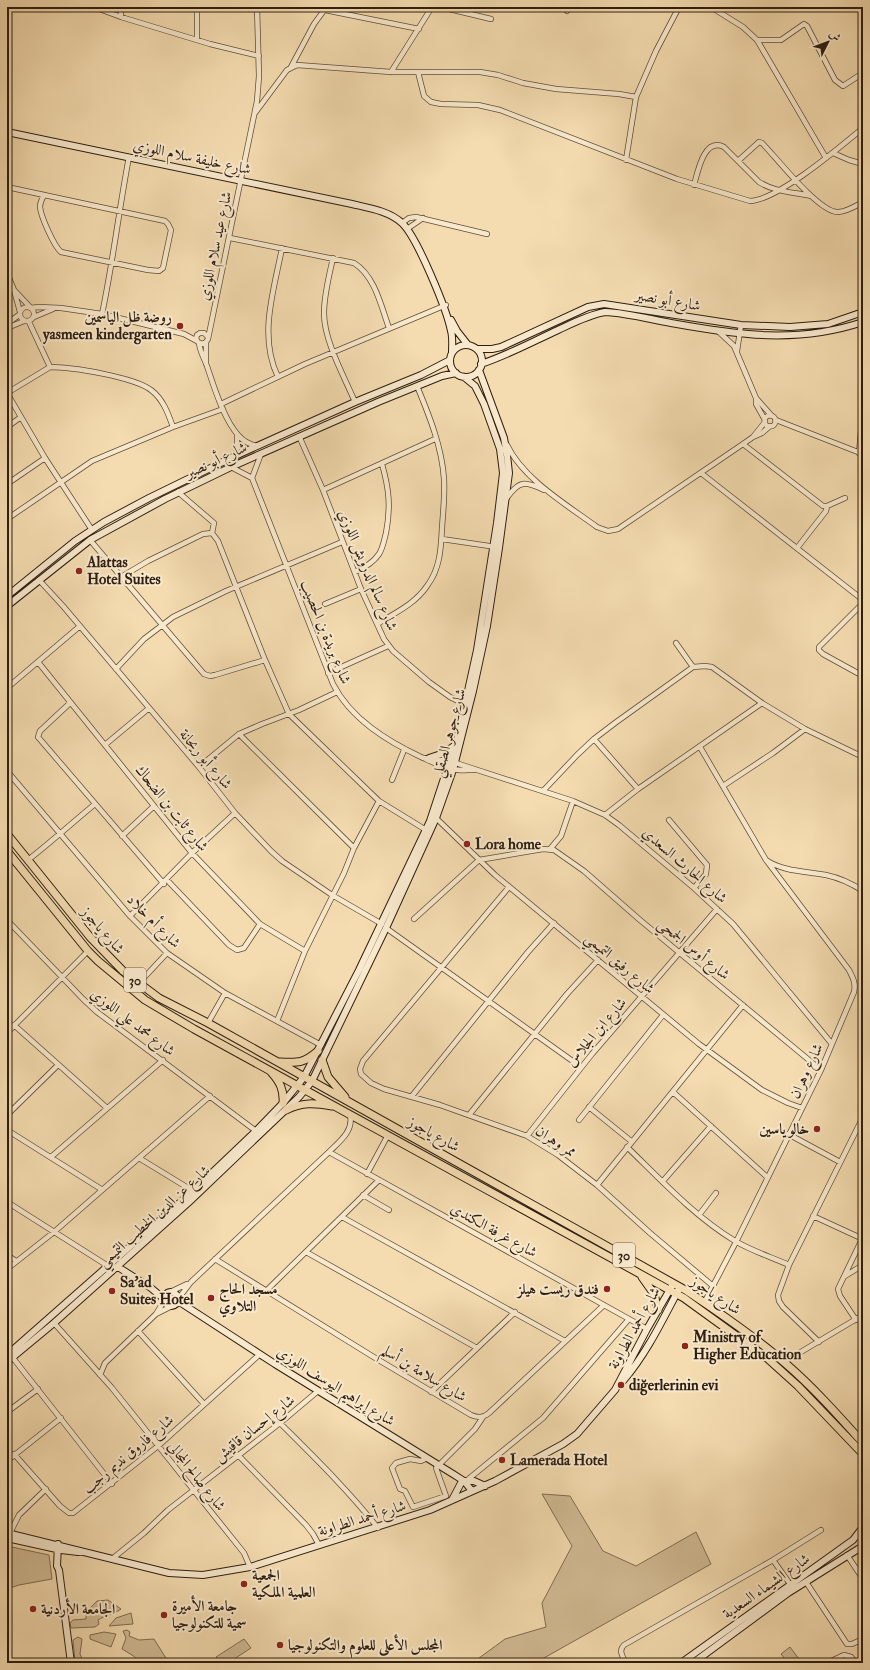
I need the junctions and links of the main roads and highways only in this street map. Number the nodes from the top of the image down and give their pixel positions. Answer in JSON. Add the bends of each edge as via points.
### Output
{"nodes":[{"id":1,"x":7,"y":834,"type":"edge"},
{"id":2,"x":7,"y":851,"type":"edge"},
{"id":3,"x":320,"y":1048,"type":"road end"},
{"id":4,"x":322,"y":1060,"type":"road end"},
{"id":5,"x":277,"y":1062,"type":"junction"},
{"id":6,"x":265,"y":1067,"type":"junction"},
{"id":7,"x":356,"y":1106,"type":"junction"},
{"id":8,"x":340,"y":1108,"type":"junction"},
{"id":9,"x":641,"y":1276,"type":"junction"},
{"id":10,"x":658,"y":1310,"type":"road end"},
{"id":11,"x":863,"y":1443,"type":"edge"},
{"id":12,"x":863,"y":1454,"type":"edge"}],
"edges":[{"from":1,"to":5,"type":"main road","name":"شارع ياجوز","number":"30","via":[[95,943],[123,971],[171,1004]]},
{"from":2,"to":6,"type":"main road","name":"شارع ياجوز","number":"30","via":[[88,951],[125,985],[156,1007]]},
{"from":3,"to":5,"type":"main road","via":[[304,1061]]},
{"from":4,"to":7,"type":"main road","via":[[332,1084]]},
{"from":5,"to":7,"type":"main road","name":"شارع ياجوز","number":"30"},
{"from":6,"to":8,"type":"main road","name":"شارع ياجوز","number":"30"},
{"from":6,"to":8,"type":"main road","via":[[281,1085],[284,1106],[305,1103]]},
{"from":7,"to":11,"type":"main road","name":"شارع ياجوز","number":"30","via":[[677,1285],[755,1338],[784,1362],[832,1408]]},
{"from":8,"to":9,"type":"main road","name":"شارع ياجوز","number":"30"},
{"from":9,"to":10,"type":"main road","via":[[654,1294]]},
{"from":9,"to":12,"type":"main road","name":"شارع ياجوز","number":"30","via":[[676,1294],[767,1358],[798,1386]]}]}
